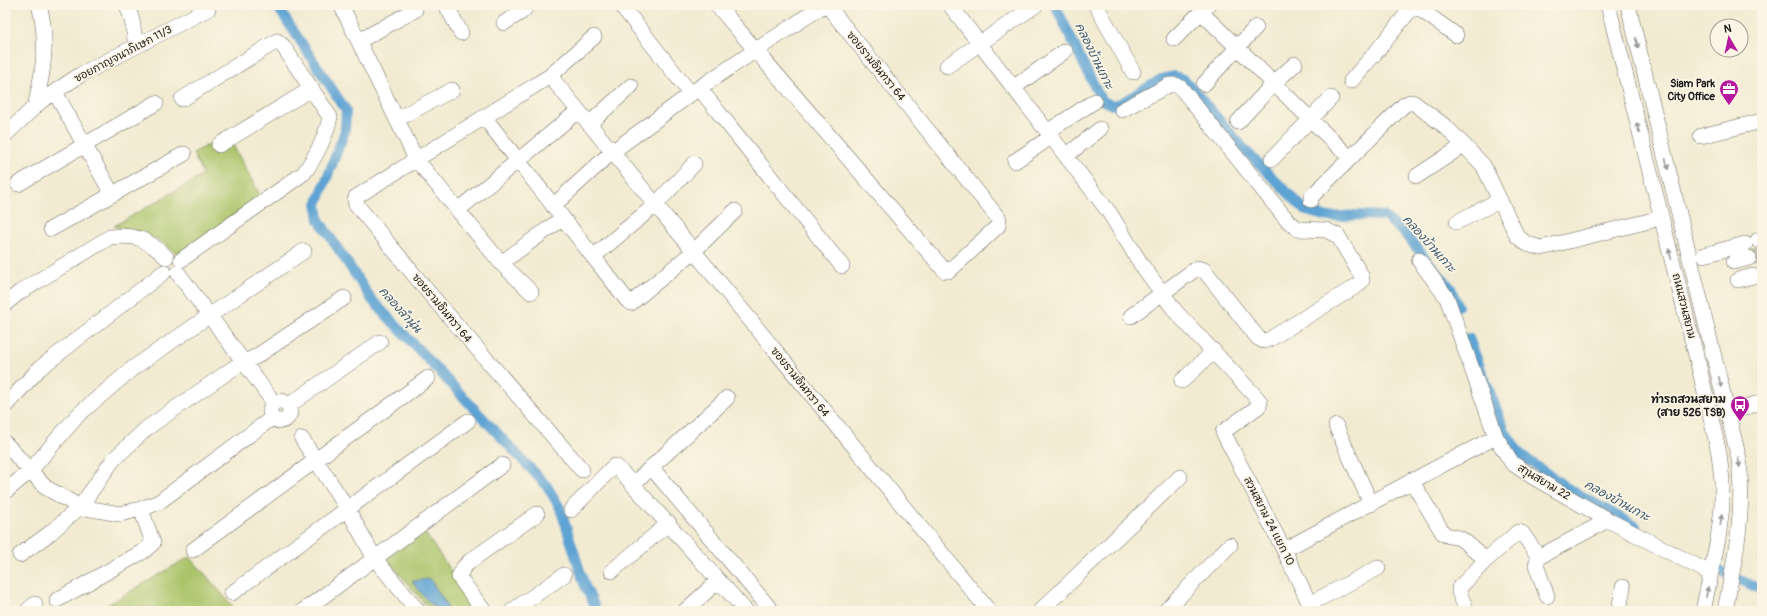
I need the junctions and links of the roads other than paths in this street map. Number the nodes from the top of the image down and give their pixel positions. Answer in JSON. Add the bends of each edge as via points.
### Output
{"nodes":[{"id":1,"x":39,"y":5,"type":"edge"},
{"id":2,"x":127,"y":5,"type":"edge"},
{"id":3,"x":341,"y":5,"type":"edge"},
{"id":4,"x":446,"y":5,"type":"edge"},
{"id":5,"x":527,"y":5,"type":"edge"},
{"id":6,"x":622,"y":5,"type":"edge"},
{"id":7,"x":717,"y":5,"type":"edge"},
{"id":8,"x":825,"y":5,"type":"edge"},
{"id":9,"x":950,"y":5,"type":"edge"},
{"id":10,"x":1036,"y":5,"type":"edge"},
{"id":11,"x":1096,"y":5,"type":"edge"},
{"id":12,"x":1414,"y":5,"type":"edge"},
{"id":13,"x":1608,"y":5,"type":"edge"},
{"id":14,"x":1628,"y":5,"type":"edge"},
{"id":15,"x":1205,"y":8,"type":"edge"},
{"id":16,"x":208,"y":9,"type":"dead end"},
{"id":17,"x":415,"y":10,"type":"dead end"},
{"id":18,"x":504,"y":23,"type":"dead end"},
{"id":19,"x":1256,"y":27,"type":"dead end"},
{"id":20,"x":461,"y":33,"type":"dead end"},
{"id":21,"x":1456,"y":35,"type":"dead end"},
{"id":22,"x":594,"y":37,"type":"dead end"},
{"id":23,"x":1174,"y":38,"type":"dead end"},
{"id":24,"x":359,"y":41,"type":"junction"},
{"id":25,"x":979,"y":43,"type":"junction"},
{"id":26,"x":136,"y":46,"type":"junction"},
{"id":27,"x":1238,"y":48,"type":"junction"},
{"id":28,"x":755,"y":50,"type":"junction"},
{"id":29,"x":1065,"y":51,"type":"dead end"},
{"id":30,"x":1295,"y":64,"type":"dead end"},
{"id":31,"x":947,"y":66,"type":"dead end"},
{"id":32,"x":1133,"y":72,"type":"dead end"},
{"id":33,"x":550,"y":76,"type":"junction"},
{"id":34,"x":1351,"y":81,"type":"dead end"},
{"id":35,"x":1274,"y":83,"type":"junction"},
{"id":36,"x":1204,"y":84,"type":"dead end"},
{"id":37,"x":631,"y":86,"type":"dead end"},
{"id":38,"x":1013,"y":88,"type":"junction"},
{"id":39,"x":311,"y":89,"type":"junction"},
{"id":40,"x":452,"y":90,"type":"dead end"},
{"id":41,"x":695,"y":91,"type":"junction"},
{"id":42,"x":55,"y":92,"type":"junction"},
{"id":43,"x":1331,"y":98,"type":"dead end"},
{"id":44,"x":182,"y":99,"type":"dead end"},
{"id":45,"x":1095,"y":101,"type":"dead end"},
{"id":46,"x":156,"y":103,"type":"dead end"},
{"id":47,"x":35,"y":107,"type":"junction"},
{"id":48,"x":1122,"y":110,"type":"dead end"},
{"id":49,"x":578,"y":111,"type":"junction"},
{"id":50,"x":484,"y":117,"type":"junction"},
{"id":51,"x":397,"y":119,"type":"junction"},
{"id":52,"x":1311,"y":119,"type":"junction"},
{"id":53,"x":1762,"y":121,"type":"edge"},
{"id":54,"x":1238,"y":122,"type":"dead end"},
{"id":55,"x":589,"y":124,"type":"junction"},
{"id":56,"x":1100,"y":129,"type":"dead end"},
{"id":57,"x":5,"y":134,"type":"edge"},
{"id":58,"x":1049,"y":135,"type":"junction"},
{"id":59,"x":1701,"y":136,"type":"dead end"},
{"id":60,"x":85,"y":144,"type":"junction"},
{"id":61,"x":219,"y":145,"type":"dead end"},
{"id":62,"x":1464,"y":145,"type":"junction"},
{"id":63,"x":612,"y":152,"type":"junction"},
{"id":64,"x":184,"y":154,"type":"dead end"},
{"id":65,"x":1066,"y":156,"type":"junction"},
{"id":66,"x":1350,"y":158,"type":"junction"},
{"id":67,"x":416,"y":159,"type":"junction"},
{"id":68,"x":1272,"y":159,"type":"dead end"},
{"id":69,"x":517,"y":160,"type":"junction"},
{"id":70,"x":1015,"y":161,"type":"dead end"},
{"id":71,"x":694,"y":164,"type":"dead end"},
{"id":72,"x":1417,"y":176,"type":"dead end"},
{"id":73,"x":18,"y":184,"type":"dead end"},
{"id":74,"x":112,"y":194,"type":"junction"},
{"id":75,"x":1312,"y":200,"type":"dead end"},
{"id":76,"x":1500,"y":200,"type":"junction"},
{"id":77,"x":654,"y":205,"type":"junction"},
{"id":78,"x":553,"y":206,"type":"junction"},
{"id":79,"x":458,"y":210,"type":"junction"},
{"id":80,"x":735,"y":211,"type":"dead end"},
{"id":81,"x":563,"y":218,"type":"junction"},
{"id":82,"x":1661,"y":218,"type":"junction"},
{"id":83,"x":1457,"y":222,"type":"dead end"},
{"id":84,"x":1681,"y":222,"type":"junction"},
{"id":85,"x":51,"y":229,"type":"dead end"},
{"id":86,"x":1755,"y":241,"type":"edge"},
{"id":87,"x":304,"y":251,"type":"dead end"},
{"id":88,"x":693,"y":252,"type":"junction"},
{"id":89,"x":1704,"y":255,"type":"dead end"},
{"id":90,"x":594,"y":257,"type":"junction"},
{"id":91,"x":1749,"y":258,"type":"tunnel mouth"},
{"id":92,"x":1419,"y":260,"type":"dead end"},
{"id":93,"x":1734,"y":262,"type":"dead end"},
{"id":94,"x":501,"y":263,"type":"junction"},
{"id":95,"x":172,"y":265,"type":"junction"},
{"id":96,"x":842,"y":266,"type":"dead end"},
{"id":97,"x":1676,"y":275,"type":"junction"},
{"id":98,"x":1754,"y":276,"type":"dead end"},
{"id":99,"x":1738,"y":280,"type":"dead end"},
{"id":100,"x":531,"y":292,"type":"dead end"},
{"id":101,"x":1162,"y":292,"type":"junction"},
{"id":102,"x":344,"y":298,"type":"dead end"},
{"id":103,"x":1701,"y":303,"type":"junction"},
{"id":104,"x":5,"y":304,"type":"edge"},
{"id":105,"x":209,"y":316,"type":"junction"},
{"id":106,"x":1132,"y":316,"type":"dead end"},
{"id":107,"x":380,"y":342,"type":"dead end"},
{"id":108,"x":1214,"y":352,"type":"junction"},
{"id":109,"x":244,"y":362,"type":"junction"},
{"id":110,"x":1701,"y":375,"type":"junction"},
{"id":111,"x":428,"y":378,"type":"dead end"},
{"id":112,"x":1182,"y":381,"type":"dead end"},
{"id":113,"x":727,"y":398,"type":"dead end"},
{"id":114,"x":1762,"y":402,"type":"edge"},
{"id":115,"x":5,"y":406,"type":"edge"},
{"id":116,"x":1743,"y":408,"type":"dead end"},
{"id":117,"x":281,"y":411,"type":"junction"},
{"id":118,"x":468,"y":421,"type":"dead end"},
{"id":119,"x":1336,"y":426,"type":"dead end"},
{"id":120,"x":1496,"y":437,"type":"junction"},
{"id":121,"x":5,"y":443,"type":"edge"},
{"id":122,"x":315,"y":460,"type":"junction"},
{"id":123,"x":502,"y":465,"type":"dead end"},
{"id":124,"x":651,"y":467,"type":"junction"},
{"id":125,"x":582,"y":470,"type":"dead end"},
{"id":126,"x":30,"y":471,"type":"junction"},
{"id":127,"x":1180,"y":477,"type":"dead end"},
{"id":128,"x":1411,"y":480,"type":"junction"},
{"id":129,"x":633,"y":484,"type":"junction"},
{"id":130,"x":5,"y":492,"type":"edge"},
{"id":131,"x":1371,"y":504,"type":"junction"},
{"id":132,"x":80,"y":507,"type":"junction"},
{"id":133,"x":347,"y":508,"type":"junction"},
{"id":134,"x":141,"y":509,"type":"junction"},
{"id":135,"x":571,"y":510,"type":"dead end"},
{"id":136,"x":537,"y":514,"type":"dead end"},
{"id":137,"x":1608,"y":520,"type":"junction"},
{"id":138,"x":669,"y":523,"type":"junction"},
{"id":139,"x":1230,"y":545,"type":"dead end"},
{"id":140,"x":193,"y":550,"type":"dead end"},
{"id":141,"x":1284,"y":550,"type":"junction"},
{"id":142,"x":20,"y":555,"type":"dead end"},
{"id":143,"x":1539,"y":557,"type":"junction"},
{"id":144,"x":376,"y":559,"type":"junction"},
{"id":145,"x":1486,"y":560,"type":"junction"},
{"id":146,"x":1378,"y":568,"type":"dead end"},
{"id":147,"x":612,"y":571,"type":"dead end"},
{"id":148,"x":1710,"y":573,"type":"junction"},
{"id":149,"x":564,"y":575,"type":"dead end"},
{"id":150,"x":718,"y":581,"type":"junction"},
{"id":151,"x":1623,"y":587,"type":"dead end"},
{"id":152,"x":232,"y":593,"type":"dead end"},
{"id":153,"x":1547,"y":596,"type":"dead end"},
{"id":154,"x":57,"y":600,"type":"dead end"},
{"id":155,"x":1311,"y":607,"type":"edge"},
{"id":156,"x":411,"y":609,"type":"edge"},
{"id":157,"x":744,"y":610,"type":"edge"},
{"id":158,"x":303,"y":611,"type":"edge"},
{"id":159,"x":484,"y":611,"type":"edge"},
{"id":160,"x":512,"y":611,"type":"edge"},
{"id":161,"x":684,"y":611,"type":"edge"},
{"id":162,"x":772,"y":611,"type":"edge"},
{"id":163,"x":989,"y":611,"type":"edge"},
{"id":164,"x":1040,"y":611,"type":"edge"},
{"id":165,"x":1165,"y":611,"type":"edge"},
{"id":166,"x":1467,"y":611,"type":"edge"},
{"id":167,"x":1619,"y":611,"type":"edge"},
{"id":168,"x":1703,"y":611,"type":"edge"},
{"id":169,"x":1725,"y":611,"type":"edge"}],
"edges":[{"from":1,"to":47,"type":"street","via":[[45,47],[42,80]]},
{"from":2,"to":26,"type":"street"},
{"from":3,"to":24,"type":"street"},
{"from":4,"to":20,"type":"street"},
{"from":5,"to":18,"type":"street","via":[[523,11]]},
{"from":6,"to":41,"type":"street"},
{"from":7,"to":28,"type":"street"},
{"from":8,"to":28,"type":"street","name":"ซอยรามอินทรา 64"},
{"from":8,"to":28,"type":"street","name":"ซอยรามอินทรา 64","via":[[999,219],[998,226],[947,272]]},
{"from":9,"to":25,"type":"street"},
{"from":10,"to":25,"type":"street"},
{"from":11,"to":32,"type":"street"},
{"from":12,"to":21,"type":"street"},
{"from":12,"to":34,"type":"street"},
{"from":82,"to":13,"type":"street","name":"ถนนสวนสยาม","one_way":true},
{"from":14,"to":84,"type":"street","name":"ถนนสวนสยาม","one_way":true},
{"from":15,"to":23,"type":"street"},
{"from":15,"to":27,"type":"street"},
{"from":16,"to":26,"type":"street","name":"ซอยกาญจนาภิเษก 11/3"},
{"from":17,"to":24,"type":"street"},
{"from":19,"to":27,"type":"street"},
{"from":22,"to":33,"type":"street"},
{"from":24,"to":51,"type":"street"},
{"from":25,"to":31,"type":"street"},
{"from":25,"to":38,"type":"street"},
{"from":26,"to":42,"type":"street","name":"ซอยกาญจนาภิเษก 11/3","via":[[80,75]]},
{"from":27,"to":35,"type":"street"},
{"from":27,"to":36,"type":"street"},
{"from":28,"to":41,"type":"street","name":"ซอยรามอินทรา 64"},
{"from":29,"to":38,"type":"street"},
{"from":30,"to":35,"type":"street"},
{"from":33,"to":49,"type":"street","name":"ซอยรามอินทรา 64"},
{"from":33,"to":50,"type":"street","name":"ซอยรามอินทรา 64"},
{"from":35,"to":52,"type":"street"},
{"from":35,"to":54,"type":"street"},
{"from":37,"to":55,"type":"street"},
{"from":38,"to":58,"type":"street"},
{"from":39,"to":44,"type":"street","via":[[277,41]]},
{"from":39,"to":61,"type":"street"},
{"from":39,"to":95,"type":"street","via":[[330,117],[328,130],[304,173]]},
{"from":40,"to":51,"type":"street"},
{"from":41,"to":63,"type":"street","name":"ซอยรามอินทรา 64"},
{"from":41,"to":96,"type":"street"},
{"from":42,"to":47,"type":"street","name":"ซอยกาญจนาภิเษก 11/3"},
{"from":42,"to":60,"type":"street"},
{"from":43,"to":52,"type":"street"},
{"from":45,"to":58,"type":"street"},
{"from":46,"to":60,"type":"street"},
{"from":47,"to":57,"type":"street","name":"ซอยกาญจนาภิเษก 11/3"},
{"from":48,"to":101,"type":"street","via":[[1169,85],[1181,88],[1287,220],[1298,229],[1317,228],[1338,236],[1362,280],[1358,285],[1264,341],[1258,338],[1200,268]]},
{"from":49,"to":55,"type":"street","name":"ซอยรามอินทรา 64"},
{"from":49,"to":69,"type":"street"},
{"from":50,"to":67,"type":"street","name":"ซอยรามอินทรา 64"},
{"from":50,"to":69,"type":"street"},
{"from":51,"to":67,"type":"street"},
{"from":52,"to":66,"type":"street"},
{"from":52,"to":68,"type":"street"},
{"from":53,"to":59,"type":"street"},
{"from":55,"to":63,"type":"street","name":"ซอยรามอินทรา 64"},
{"from":56,"to":65,"type":"street"},
{"from":58,"to":65,"type":"street"},
{"from":58,"to":70,"type":"street"},
{"from":60,"to":73,"type":"street"},
{"from":60,"to":74,"type":"street"},
{"from":62,"to":66,"type":"street","via":[[1446,127],[1410,102]]},
{"from":62,"to":72,"type":"street"},
{"from":62,"to":76,"type":"street","via":[[1483,165]]},
{"from":63,"to":77,"type":"street","name":"ซอยรามอินทรา 64"},
{"from":63,"to":78,"type":"street"},
{"from":64,"to":74,"type":"street"},
{"from":65,"to":101,"type":"street","via":[[1109,212],[1141,264]]},
{"from":66,"to":75,"type":"street","via":[[1311,197]]},
{"from":67,"to":79,"type":"street"},
{"from":67,"to":125,"type":"street","name":"ซอยรามอินทรา 64","via":[[356,197],[356,204]]},
{"from":69,"to":78,"type":"street"},
{"from":69,"to":79,"type":"street"},
{"from":71,"to":77,"type":"street"},
{"from":74,"to":85,"type":"street"},
{"from":76,"to":82,"type":"street","via":[[1517,236],[1527,244],[1541,248]]},
{"from":76,"to":83,"type":"street"},
{"from":77,"to":88,"type":"street","name":"ซอยรามอินทรา 64"},
{"from":77,"to":90,"type":"street"},
{"from":78,"to":81,"type":"street"},
{"from":79,"to":94,"type":"street"},
{"from":80,"to":88,"type":"street"},
{"from":81,"to":90,"type":"street"},
{"from":81,"to":94,"type":"street"},
{"from":97,"to":82,"type":"street","name":"ถนนสวนสยาม","one_way":true},
{"from":84,"to":97,"type":"street","via":[[1678,233],[1686,269],[1685,272]]},
{"from":84,"to":103,"type":"street","name":"ถนนสวนสยาม"},
{"from":86,"to":89,"type":"street"},
{"from":87,"to":105,"type":"street"},
{"from":88,"to":90,"type":"street","via":[[631,303]]},
{"from":88,"to":163,"type":"street","name":"ซอยรามอินทรา 64"},
{"from":91,"to":93,"type":"street"},
{"from":92,"to":120,"type":"street","name":"สาุนสยาม 22","via":[[1447,298]]},
{"from":94,"to":100,"type":"street"},
{"from":95,"to":104,"type":"street","via":[[155,246],[139,238],[126,235],[110,237],[20,292]]},
{"from":95,"to":105,"type":"street"},
{"from":95,"to":115,"type":"street","via":[[40,368]]},
{"from":97,"to":110,"type":"street","name":"ถนนสวนสยาม"},
{"from":98,"to":99,"type":"street"},
{"from":101,"to":106,"type":"street"},
{"from":101,"to":108,"type":"street","via":[[1176,312]]},
{"from":102,"to":109,"type":"street"},
{"from":103,"to":110,"type":"street","via":[[1696,308],[1706,361]]},
{"from":103,"to":169,"type":"street","name":"ถนนสวนสยาม","one_way":true,"via":[[1740,469],[1740,534]]},
{"from":105,"to":109,"type":"street"},
{"from":105,"to":126,"type":"street","via":[[133,368],[78,415]]},
{"from":107,"to":117,"type":"street"},
{"from":108,"to":112,"type":"street"},
{"from":108,"to":141,"type":"street","name":"สวนสยาม 24 แยก 10","via":[[1260,402],[1259,406],[1223,432]]},
{"from":109,"to":117,"type":"street"},
{"from":109,"to":132,"type":"street","via":[[147,428],[113,460]]},
{"from":148,"to":110,"type":"street","name":"ถนนสวนสยาม","one_way":true,"via":[[1722,507],[1722,480],[1719,453]]},
{"from":111,"to":122,"type":"street"},
{"from":113,"to":124,"type":"street"},
{"from":114,"to":116,"type":"street"},
{"from":117,"to":122,"type":"street","via":[[301,436]]},
{"from":117,"to":134,"type":"street","via":[[159,502]]},
{"from":118,"to":133,"type":"street"},
{"from":119,"to":131,"type":"street"},
{"from":120,"to":128,"type":"street"},
{"from":120,"to":137,"type":"street","name":"สาุนสยาม 22","via":[[1512,463]]},
{"from":121,"to":126,"type":"street"},
{"from":122,"to":133,"type":"street"},
{"from":122,"to":140,"type":"street"},
{"from":123,"to":144,"type":"street"},
{"from":124,"to":129,"type":"street"},
{"from":124,"to":162,"type":"street"},
{"from":126,"to":130,"type":"street"},
{"from":126,"to":132,"type":"street","via":[[46,487]]},
{"from":127,"to":164,"type":"street"},
{"from":128,"to":131,"type":"street"},
{"from":128,"to":145,"type":"street","via":[[1443,534],[1461,539]]},
{"from":129,"to":135,"type":"street","via":[[614,466]]},
{"from":129,"to":138,"type":"street"},
{"from":131,"to":141,"type":"street"},
{"from":132,"to":134,"type":"street","via":[[120,514]]},
{"from":132,"to":142,"type":"street"},
{"from":133,"to":144,"type":"street"},
{"from":133,"to":152,"type":"street"},
{"from":134,"to":154,"type":"street","via":[[152,543],[144,551]]},
{"from":136,"to":159,"type":"street","via":[[463,568],[459,577]]},
{"from":137,"to":143,"type":"street"},
{"from":137,"to":148,"type":"street","name":"สาุนสยาม 22"},
{"from":138,"to":147,"type":"street"},
{"from":138,"to":150,"type":"street"},
{"from":139,"to":165,"type":"street"},
{"from":141,"to":155,"type":"street","name":"สวนสยาม 24 แยก 10"},
{"from":143,"to":145,"type":"street","via":[[1520,532]]},
{"from":143,"to":153,"type":"street","via":[[1536,565]]},
{"from":144,"to":156,"type":"street"},
{"from":144,"to":158,"type":"street"},
{"from":145,"to":166,"type":"street","via":[[1459,588]]},
{"from":146,"to":155,"type":"street"},
{"from":168,"to":148,"type":"street","name":"ถนนสวนสยาม","one_way":true},
{"from":149,"to":160,"type":"street"},
{"from":150,"to":157,"type":"street"},
{"from":150,"to":161,"type":"street"},
{"from":151,"to":167,"type":"street"}]}
